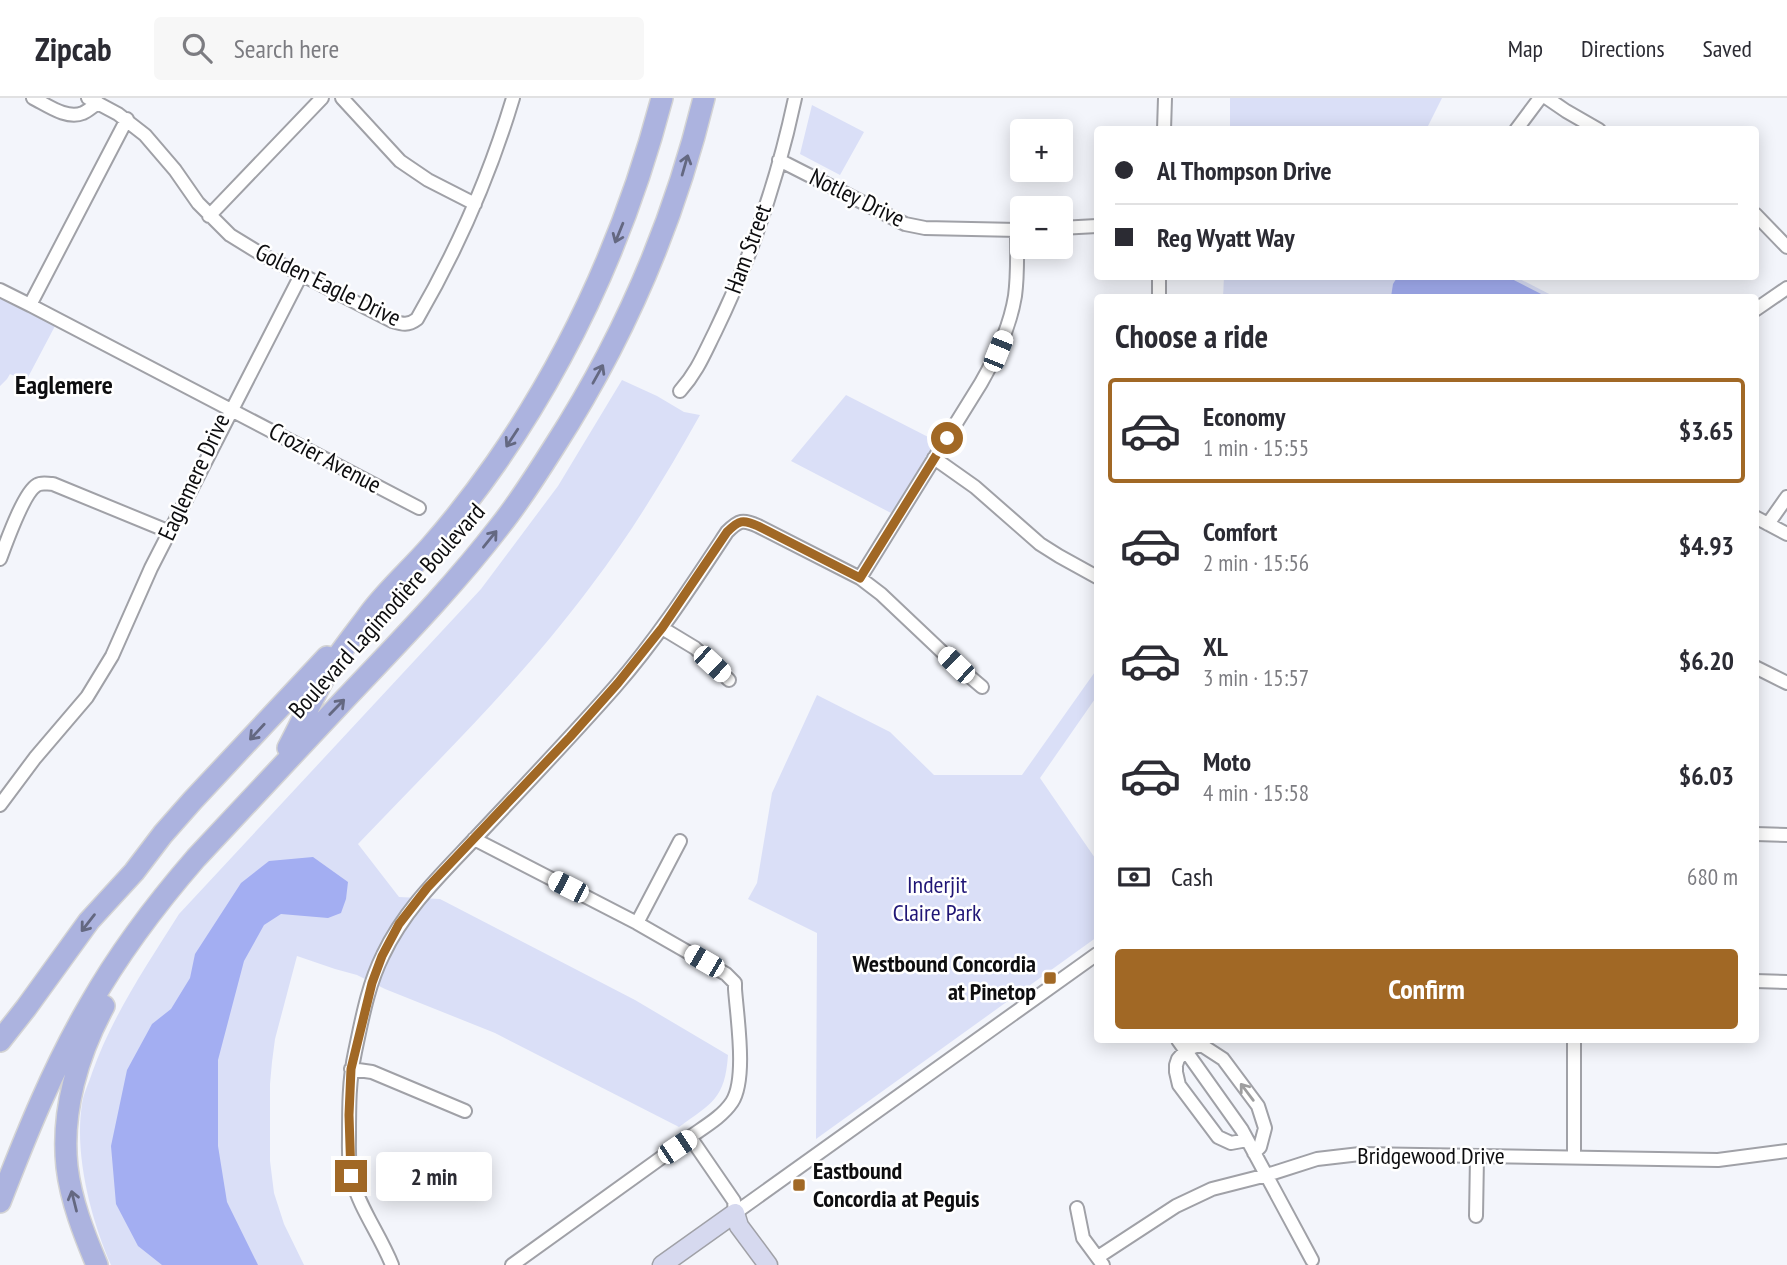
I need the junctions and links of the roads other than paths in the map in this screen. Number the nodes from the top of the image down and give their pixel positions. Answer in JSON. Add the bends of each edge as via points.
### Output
{"nodes":[{"id":1,"x":33,"y":98,"type":"edge"},
{"id":2,"x":322,"y":98,"type":"edge"},
{"id":3,"x":342,"y":98,"type":"edge"},
{"id":4,"x":513,"y":98,"type":"edge"},
{"id":5,"x":662,"y":98,"type":"edge"},
{"id":6,"x":704,"y":98,"type":"edge"},
{"id":7,"x":794,"y":98,"type":"edge"},
{"id":8,"x":1166,"y":98,"type":"edge"},
{"id":9,"x":1540,"y":98,"type":"edge"},
{"id":10,"x":1547,"y":98,"type":"edge"},
{"id":11,"x":95,"y":100,"type":"edge"},
{"id":12,"x":127,"y":119,"type":"junction"},
{"id":13,"x":1164,"y":126,"type":"edge"},
{"id":14,"x":1519,"y":126,"type":"edge"},
{"id":15,"x":1592,"y":126,"type":"edge"},
{"id":16,"x":779,"y":160,"type":"junction"},
{"id":17,"x":475,"y":204,"type":"junction"},
{"id":18,"x":209,"y":216,"type":"junction"},
{"id":19,"x":1759,"y":219,"type":"edge"},
{"id":20,"x":1094,"y":226,"type":"edge"},
{"id":21,"x":1073,"y":227,"type":"edge"},
{"id":22,"x":1010,"y":230,"type":"edge"},
{"id":23,"x":1787,"y":247,"type":"edge"},
{"id":24,"x":1018,"y":259,"type":"edge"},
{"id":25,"x":301,"y":275,"type":"junction"},
{"id":26,"x":1787,"y":288,"type":"edge"},
{"id":27,"x":0,"y":290,"type":"edge"},
{"id":28,"x":30,"y":305,"type":"junction"},
{"id":29,"x":1759,"y":307,"type":"edge"},
{"id":30,"x":680,"y":391,"type":"dead end"},
{"id":31,"x":232,"y":409,"type":"junction"},
{"id":32,"x":934,"y":458,"type":"junction"},
{"id":33,"x":1787,"y":497,"type":"edge"},
{"id":34,"x":419,"y":508,"type":"dead end"},
{"id":35,"x":1759,"y":519,"type":"edge"},
{"id":36,"x":1768,"y":524,"type":"junction"},
{"id":37,"x":170,"y":532,"type":"junction"},
{"id":38,"x":1787,"y":534,"type":"edge"},
{"id":39,"x":0,"y":559,"type":"edge"},
{"id":40,"x":1094,"y":575,"type":"edge"},
{"id":41,"x":860,"y":578,"type":"junction"},
{"id":42,"x":372,"y":611,"type":"junction"},
{"id":43,"x":662,"y":628,"type":"junction"},
{"id":44,"x":1759,"y":669,"type":"edge"},
{"id":45,"x":729,"y":680,"type":"dead end"},
{"id":46,"x":1787,"y":683,"type":"edge"},
{"id":47,"x":982,"y":687,"type":"dead end"},
{"id":48,"x":274,"y":775,"type":"junction"},
{"id":49,"x":0,"y":805,"type":"edge"},
{"id":50,"x":1759,"y":834,"type":"edge"},
{"id":51,"x":1787,"y":835,"type":"edge"},
{"id":52,"x":474,"y":839,"type":"junction"},
{"id":53,"x":680,"y":841,"type":"dead end"},
{"id":54,"x":167,"y":891,"type":"junction"},
{"id":55,"x":638,"y":923,"type":"junction"},
{"id":56,"x":1094,"y":956,"type":"edge"},
{"id":57,"x":1759,"y":981,"type":"edge"},
{"id":58,"x":1787,"y":982,"type":"edge"},
{"id":59,"x":0,"y":1041,"type":"edge"},
{"id":60,"x":1574,"y":1043,"type":"edge"},
{"id":61,"x":1182,"y":1045,"type":"edge"},
{"id":62,"x":351,"y":1069,"type":"junction"},
{"id":63,"x":465,"y":1111,"type":"dead end"},
{"id":64,"x":691,"y":1138,"type":"junction"},
{"id":65,"x":1247,"y":1140,"type":"junction"},
{"id":66,"x":1787,"y":1151,"type":"edge"},
{"id":67,"x":1254,"y":1153,"type":"junction"},
{"id":68,"x":1476,"y":1157,"type":"junction"},
{"id":69,"x":1574,"y":1157,"type":"junction"},
{"id":70,"x":1267,"y":1175,"type":"junction"},
{"id":71,"x":0,"y":1202,"type":"edge"},
{"id":72,"x":1077,"y":1208,"type":"dead end"},
{"id":73,"x":735,"y":1213,"type":"junction"},
{"id":74,"x":1476,"y":1216,"type":"dead end"},
{"id":75,"x":1311,"y":1260,"type":"dead end"},
{"id":76,"x":1101,"y":1261,"type":"edge"},
{"id":77,"x":97,"y":1265,"type":"edge"},
{"id":78,"x":392,"y":1265,"type":"edge"},
{"id":79,"x":512,"y":1265,"type":"edge"},
{"id":80,"x":662,"y":1265,"type":"edge"},
{"id":81,"x":768,"y":1265,"type":"edge"}],
"edges":[{"from":1,"to":11,"type":"street","name":"Golden Eagle Drive","via":[[73,115],[82,114]]},
{"from":2,"to":18,"type":"street"},
{"from":3,"to":17,"type":"street","via":[[400,161]]},
{"from":4,"to":17,"type":"street","name":"Golden Eagle Drive"},
{"from":5,"to":42,"type":"main road","name":"Boulevard Lagimodière Boulevard","one_way":true,"via":[[620,230],[572,337],[536,401],[496,463],[433,545]]},
{"from":48,"to":6,"type":"main road","name":"Boulevard Lagimodière Boulevard","one_way":true,"via":[[466,568],[502,524],[577,412],[612,349],[657,248]]},
{"from":7,"to":16,"type":"street","name":"Ham Street"},
{"from":8,"to":13,"type":"street"},
{"from":9,"to":14,"type":"street"},
{"from":10,"to":15,"type":"street"},
{"from":11,"to":12,"type":"street","name":"Golden Eagle Drive"},
{"from":12,"to":18,"type":"street","name":"Golden Eagle Drive","via":[[156,145]]},
{"from":12,"to":28,"type":"street"},
{"from":16,"to":22,"type":"street","name":"Notley Drive","via":[[905,224]]},
{"from":16,"to":30,"type":"street","name":"Ham Street","via":[[732,297],[693,376]]},
{"from":17,"to":25,"type":"street","name":"Golden Eagle Drive","via":[[411,324],[392,321]]},
{"from":18,"to":25,"type":"street","name":"Golden Eagle Drive","via":[[230,235]]},
{"from":19,"to":23,"type":"street"},
{"from":20,"to":21,"type":"street"},
{"from":24,"to":32,"type":"street","via":[[1004,336],[987,373]]},
{"from":25,"to":31,"type":"street"},
{"from":26,"to":29,"type":"street"},
{"from":27,"to":28,"type":"street","name":"Eaglemere Drive"},
{"from":28,"to":31,"type":"street","name":"Eaglemere Drive"},
{"from":31,"to":34,"type":"street","name":"Crozier Avenue"},
{"from":31,"to":37,"type":"street","name":"Eaglemere Drive"},
{"from":32,"to":40,"type":"street","via":[[1040,544]]},
{"from":32,"to":41,"type":"street"},
{"from":33,"to":36,"type":"street"},
{"from":35,"to":36,"type":"street"},
{"from":36,"to":38,"type":"street"},
{"from":37,"to":39,"type":"street","via":[[42,483],[25,499]]},
{"from":37,"to":49,"type":"street","name":"Eaglemere Drive","via":[[113,656]]},
{"from":41,"to":43,"type":"street","via":[[741,521],[727,532]]},
{"from":41,"to":47,"type":"street"},
{"from":42,"to":48,"type":"main road","name":"Boulevard Lagimodière Boulevard","via":[[329,670]]},
{"from":42,"to":59,"type":"main road","one_way":true,"via":[[163,834],[89,921]]},
{"from":43,"to":45,"type":"street","via":[[695,648]]},
{"from":43,"to":52,"type":"street","via":[[618,683]]},
{"from":44,"to":46,"type":"street"},
{"from":48,"to":54,"type":"main road","name":"Boulevard Lagimodière Boulevard"},
{"from":50,"to":51,"type":"street"},
{"from":52,"to":55,"type":"street"},
{"from":52,"to":62,"type":"street","via":[[399,924],[372,983]]},
{"from":53,"to":55,"type":"street"},
{"from":54,"to":71,"type":"main road","name":"Boulevard Lagimodière Boulevard","via":[[121,954],[70,1041]]},
{"from":77,"to":54,"type":"main road","one_way":true,"via":[[67,1169],[69,1103],[99,1016]]},
{"from":55,"to":64,"type":"street","via":[[735,983],[739,1084],[732,1101]]},
{"from":56,"to":73,"type":"street"},
{"from":57,"to":58,"type":"street"},
{"from":60,"to":69,"type":"street"},
{"from":61,"to":65,"type":"street"},
{"from":61,"to":65,"type":"street","via":[[1176,1065],[1179,1085],[1218,1137],[1231,1143]]},
{"from":67,"to":61,"type":"street","one_way":true,"via":[[1265,1128],[1258,1106],[1223,1059],[1203,1046]]},
{"from":62,"to":63,"type":"street","via":[[372,1072]]},
{"from":62,"to":78,"type":"street","via":[[351,1176]]},
{"from":64,"to":73,"type":"street","via":[[734,1201]]},
{"from":64,"to":79,"type":"street"},
{"from":65,"to":67,"type":"street"},
{"from":66,"to":69,"type":"street","name":"Bridgewood Drive","via":[[1718,1160]]},
{"from":67,"to":70,"type":"street"},
{"from":68,"to":69,"type":"street","name":"Bridgewood Drive"},
{"from":68,"to":70,"type":"street","name":"Bridgewood Drive","via":[[1360,1154],[1317,1159]]},
{"from":68,"to":74,"type":"street"},
{"from":70,"to":75,"type":"street"},
{"from":70,"to":76,"type":"street","name":"Bridgewood Drive","via":[[1212,1189],[1175,1206]]},
{"from":72,"to":76,"type":"street","via":[[1083,1238]]},
{"from":73,"to":80,"type":"street"},
{"from":73,"to":81,"type":"street","via":[[739,1226]]}]}
